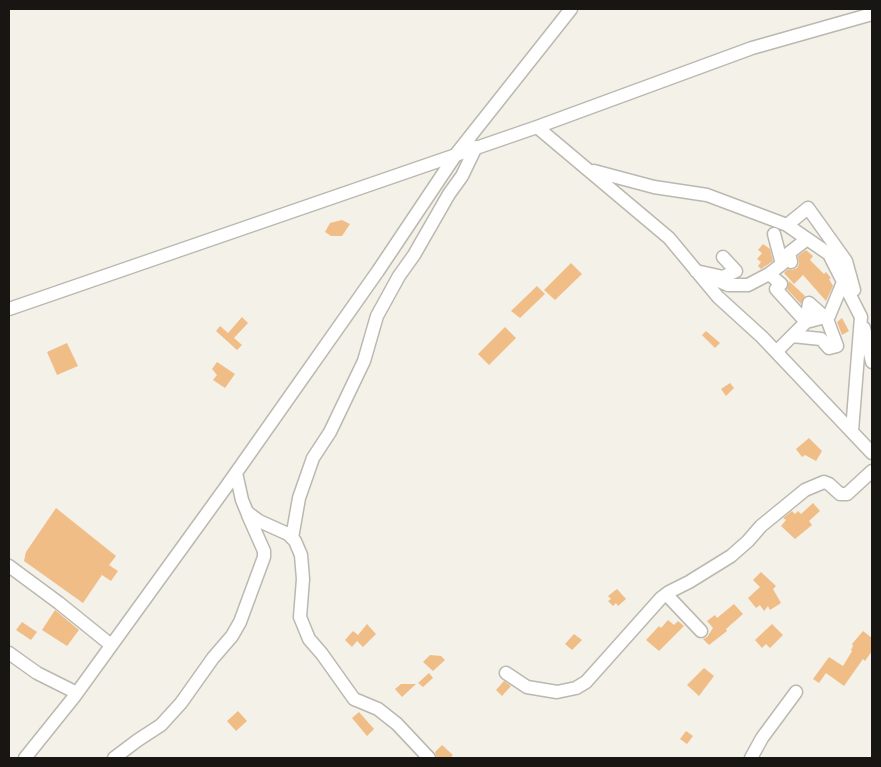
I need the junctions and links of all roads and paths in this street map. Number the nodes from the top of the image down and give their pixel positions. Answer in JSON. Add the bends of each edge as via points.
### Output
{"nodes":[{"id":1,"x":570,"y":9,"type":"edge"},
{"id":2,"x":872,"y":14,"type":"edge"},
{"id":3,"x":537,"y":127,"type":"junction"},
{"id":4,"x":476,"y":147,"type":"junction"},
{"id":5,"x":457,"y":153,"type":"junction"},
{"id":6,"x":589,"y":169,"type":"junction"},
{"id":7,"x":808,"y":208,"type":"junction"},
{"id":8,"x":787,"y":225,"type":"junction"},
{"id":9,"x":774,"y":234,"type":"dead end"},
{"id":10,"x":807,"y":239,"type":"junction"},
{"id":11,"x":829,"y":254,"type":"junction"},
{"id":12,"x":723,"y":257,"type":"dead end"},
{"id":13,"x":791,"y":262,"type":"dead end"},
{"id":14,"x":696,"y":271,"type":"junction"},
{"id":15,"x":770,"y":274,"type":"junction"},
{"id":16,"x":843,"y":282,"type":"junction"},
{"id":17,"x":9,"y":309,"type":"edge"},
{"id":18,"x":826,"y":317,"type":"junction"},
{"id":19,"x":861,"y":317,"type":"junction"},
{"id":20,"x":806,"y":322,"type":"junction"},
{"id":21,"x":792,"y":336,"type":"junction"},
{"id":22,"x":776,"y":352,"type":"junction"},
{"id":23,"x":872,"y":362,"type":"edge"},
{"id":24,"x":852,"y":432,"type":"junction"},
{"id":25,"x":872,"y":452,"type":"edge"},
{"id":26,"x":872,"y":471,"type":"edge"},
{"id":27,"x":236,"y":473,"type":"junction"},
{"id":28,"x":247,"y":512,"type":"junction"},
{"id":29,"x":292,"y":538,"type":"junction"},
{"id":30,"x":9,"y":566,"type":"edge"},
{"id":31,"x":666,"y":594,"type":"junction"},
{"id":32,"x":701,"y":631,"type":"dead end"},
{"id":33,"x":111,"y":645,"type":"junction"},
{"id":34,"x":9,"y":653,"type":"edge"},
{"id":35,"x":506,"y":673,"type":"dead end"},
{"id":36,"x":796,"y":692,"type":"dead end"},
{"id":37,"x":77,"y":693,"type":"junction"},
{"id":38,"x":25,"y":758,"type":"edge"},
{"id":39,"x":114,"y":758,"type":"edge"},
{"id":40,"x":429,"y":758,"type":"edge"},
{"id":41,"x":751,"y":758,"type":"edge"}],
"edges":[{"from":1,"to":5,"type":"street"},
{"from":2,"to":3,"type":"street","via":[[752,48]]},
{"from":3,"to":4,"type":"street"},
{"from":3,"to":6,"type":"street"},
{"from":4,"to":5,"type":"street"},
{"from":4,"to":29,"type":"street","via":[[462,176],[377,316],[364,361],[330,432],[313,458],[299,498]]},
{"from":5,"to":17,"type":"street"},
{"from":5,"to":27,"type":"street"},
{"from":6,"to":8,"type":"street","via":[[654,187],[707,195]]},
{"from":6,"to":14,"type":"street","via":[[669,238]]},
{"from":7,"to":8,"type":"street"},
{"from":7,"to":11,"type":"street"},
{"from":7,"to":19,"type":"street","via":[[846,261]]},
{"from":8,"to":10,"type":"street"},
{"from":9,"to":15,"type":"street","via":[[782,264]]},
{"from":10,"to":11,"type":"street"},
{"from":10,"to":13,"type":"street","via":[[789,253]]},
{"from":11,"to":16,"type":"street"},
{"from":12,"to":14,"type":"street","via":[[736,271],[723,277]]},
{"from":14,"to":15,"type":"street","via":[[728,285],[748,285]]},
{"from":14,"to":22,"type":"street","via":[[723,302]]},
{"from":15,"to":20,"type":"street","via":[[782,284],[776,289]]},
{"from":16,"to":18,"type":"street"},
{"from":16,"to":19,"type":"street"},
{"from":18,"to":20,"type":"street","via":[[809,304]]},
{"from":18,"to":21,"type":"street","via":[[837,346],[829,348],[821,339]]},
{"from":19,"to":23,"type":"street"},
{"from":19,"to":24,"type":"street"},
{"from":20,"to":21,"type":"street"},
{"from":21,"to":22,"type":"street"},
{"from":22,"to":24,"type":"street"},
{"from":24,"to":25,"type":"street"},
{"from":26,"to":31,"type":"street","via":[[847,494],[840,494],[824,482],[805,490],[731,556]]},
{"from":27,"to":28,"type":"street"},
{"from":27,"to":33,"type":"street"},
{"from":28,"to":29,"type":"street"},
{"from":28,"to":39,"type":"street","via":[[264,556],[240,622],[161,725]]},
{"from":29,"to":40,"type":"street","via":[[301,555],[300,617],[309,639],[354,699],[378,709]]},
{"from":30,"to":33,"type":"street"},
{"from":31,"to":32,"type":"street"},
{"from":31,"to":35,"type":"street","via":[[586,682],[576,688],[557,692],[527,688]]},
{"from":33,"to":37,"type":"street"},
{"from":34,"to":37,"type":"street","via":[[38,674]]},
{"from":36,"to":41,"type":"street"},
{"from":37,"to":38,"type":"street"}]}
